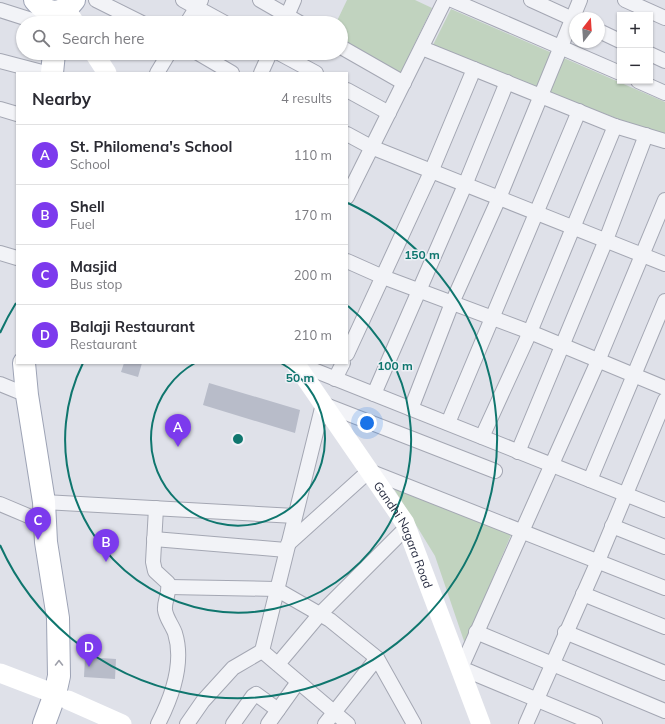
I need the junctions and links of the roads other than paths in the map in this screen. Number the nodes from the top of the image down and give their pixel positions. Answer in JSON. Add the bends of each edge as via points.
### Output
{"nodes":[{"id":1,"x":96,"y":0,"type":"edge"},
{"id":2,"x":183,"y":0,"type":"edge"},
{"id":3,"x":260,"y":0,"type":"edge"},
{"id":4,"x":294,"y":0,"type":"edge"},
{"id":5,"x":446,"y":0,"type":"edge"},
{"id":6,"x":452,"y":0,"type":"edge"},
{"id":7,"x":532,"y":0,"type":"edge"},
{"id":8,"x":580,"y":0,"type":"edge"},
{"id":9,"x":624,"y":0,"type":"edge"},
{"id":10,"x":199,"y":4,"type":"edge"},
{"id":11,"x":0,"y":10,"type":"edge"},
{"id":12,"x":576,"y":12,"type":"edge"},
{"id":13,"x":55,"y":13,"type":"edge"},
{"id":14,"x":128,"y":16,"type":"edge"},
{"id":15,"x":191,"y":16,"type":"edge"},
{"id":16,"x":215,"y":16,"type":"edge"},
{"id":17,"x":282,"y":16,"type":"edge"},
{"id":18,"x":287,"y":16,"type":"edge"},
{"id":19,"x":569,"y":18,"type":"edge"},
{"id":20,"x":665,"y":18,"type":"edge"},
{"id":21,"x":569,"y":28,"type":"edge"},
{"id":22,"x":605,"y":34,"type":"edge"},
{"id":23,"x":617,"y":40,"type":"edge"},
{"id":24,"x":560,"y":47,"type":"junction"},
{"id":25,"x":422,"y":48,"type":"junction"},
{"id":26,"x":348,"y":51,"type":"edge"},
{"id":27,"x":653,"y":55,"type":"edge"},
{"id":28,"x":99,"y":60,"type":"edge"},
{"id":29,"x":165,"y":60,"type":"edge"},
{"id":30,"x":210,"y":60,"type":"edge"},
{"id":31,"x":267,"y":60,"type":"edge"},
{"id":32,"x":291,"y":60,"type":"edge"},
{"id":33,"x":0,"y":61,"type":"edge"},
{"id":34,"x":665,"y":61,"type":"edge"},
{"id":35,"x":44,"y":68,"type":"edge"},
{"id":36,"x":474,"y":69,"type":"junction"},
{"id":37,"x":106,"y":72,"type":"edge"},
{"id":38,"x":158,"y":72,"type":"edge"},
{"id":39,"x":230,"y":72,"type":"edge"},
{"id":40,"x":261,"y":72,"type":"edge"},
{"id":41,"x":314,"y":72,"type":"edge"},
{"id":42,"x":617,"y":72,"type":"edge"},
{"id":43,"x":507,"y":82,"type":"junction"},
{"id":44,"x":404,"y":83,"type":"junction"},
{"id":45,"x":645,"y":84,"type":"edge"},
{"id":46,"x":348,"y":91,"type":"edge"},
{"id":47,"x":665,"y":93,"type":"edge"},
{"id":48,"x":540,"y":95,"type":"junction"},
{"id":49,"x":0,"y":109,"type":"edge"},
{"id":50,"x":579,"y":111,"type":"junction"},
{"id":51,"x":389,"y":113,"type":"junction"},
{"id":52,"x":16,"y":114,"type":"edge"},
{"id":53,"x":615,"y":126,"type":"junction"},
{"id":54,"x":348,"y":135,"type":"edge"},
{"id":55,"x":646,"y":135,"type":"junction"},
{"id":56,"x":665,"y":141,"type":"edge"},
{"id":57,"x":371,"y":148,"type":"junction"},
{"id":58,"x":432,"y":172,"type":"junction"},
{"id":59,"x":465,"y":185,"type":"junction"},
{"id":60,"x":348,"y":195,"type":"edge"},
{"id":61,"x":499,"y":198,"type":"junction"},
{"id":62,"x":665,"y":200,"type":"edge"},
{"id":63,"x":537,"y":213,"type":"junction"},
{"id":64,"x":573,"y":227,"type":"junction"},
{"id":65,"x":606,"y":240,"type":"junction"},
{"id":66,"x":0,"y":253,"type":"edge"},
{"id":67,"x":642,"y":254,"type":"junction"},
{"id":68,"x":16,"y":258,"type":"edge"},
{"id":69,"x":348,"y":261,"type":"edge"},
{"id":70,"x":665,"y":264,"type":"edge"},
{"id":71,"x":383,"y":277,"type":"junction"},
{"id":72,"x":418,"y":290,"type":"junction"},
{"id":73,"x":665,"y":301,"type":"edge"},
{"id":74,"x":452,"y":303,"type":"junction"},
{"id":75,"x":492,"y":318,"type":"junction"},
{"id":76,"x":530,"y":332,"type":"junction"},
{"id":77,"x":561,"y":346,"type":"junction"},
{"id":78,"x":348,"y":352,"type":"edge"},
{"id":79,"x":598,"y":362,"type":"junction"},
{"id":80,"x":24,"y":364,"type":"edge"},
{"id":81,"x":36,"y":364,"type":"edge"},
{"id":82,"x":297,"y":364,"type":"edge"},
{"id":83,"x":299,"y":364,"type":"edge"},
{"id":84,"x":343,"y":364,"type":"edge"},
{"id":85,"x":632,"y":375,"type":"junction"},
{"id":86,"x":336,"y":378,"type":"junction"},
{"id":87,"x":0,"y":384,"type":"edge"},
{"id":88,"x":665,"y":388,"type":"edge"},
{"id":89,"x":26,"y":394,"type":"junction"},
{"id":90,"x":374,"y":394,"type":"junction"},
{"id":91,"x":665,"y":400,"type":"edge"},
{"id":92,"x":323,"y":404,"type":"junction"},
{"id":93,"x":411,"y":409,"type":"junction"},
{"id":94,"x":448,"y":424,"type":"junction"},
{"id":95,"x":482,"y":437,"type":"junction"},
{"id":96,"x":518,"y":452,"type":"junction"},
{"id":97,"x":551,"y":465,"type":"junction"},
{"id":98,"x":369,"y":471,"type":"junction"},
{"id":99,"x":495,"y":471,"type":"dead end"},
{"id":100,"x":590,"y":480,"type":"junction"},
{"id":101,"x":626,"y":495,"type":"junction"},
{"id":102,"x":50,"y":503,"type":"junction"},
{"id":103,"x":0,"y":504,"type":"edge"},
{"id":104,"x":156,"y":508,"type":"junction"},
{"id":105,"x":665,"y":509,"type":"edge"},
{"id":106,"x":295,"y":516,"type":"junction"},
{"id":107,"x":45,"y":523,"type":"junction"},
{"id":108,"x":612,"y":526,"type":"junction"},
{"id":109,"x":407,"y":527,"type":"junction"},
{"id":110,"x":522,"y":531,"type":"junction"},
{"id":111,"x":154,"y":539,"type":"junction"},
{"id":112,"x":287,"y":547,"type":"junction"},
{"id":113,"x":665,"y":547,"type":"edge"},
{"id":114,"x":598,"y":562,"type":"junction"},
{"id":115,"x":169,"y":587,"type":"junction"},
{"id":116,"x":665,"y":588,"type":"edge"},
{"id":117,"x":276,"y":589,"type":"junction"},
{"id":118,"x":583,"y":594,"type":"junction"},
{"id":119,"x":320,"y":614,"type":"junction"},
{"id":120,"x":665,"y":627,"type":"edge"},
{"id":121,"x":476,"y":632,"type":"junction"},
{"id":122,"x":566,"y":632,"type":"junction"},
{"id":123,"x":262,"y":651,"type":"junction"},
{"id":124,"x":377,"y":658,"type":"junction"},
{"id":125,"x":278,"y":664,"type":"junction"},
{"id":126,"x":551,"y":664,"type":"junction"},
{"id":127,"x":461,"y":668,"type":"junction"},
{"id":128,"x":0,"y":673,"type":"edge"},
{"id":129,"x":665,"y":673,"type":"edge"},
{"id":130,"x":298,"y":682,"type":"junction"},
{"id":131,"x":62,"y":697,"type":"junction"},
{"id":132,"x":536,"y":699,"type":"junction"},
{"id":133,"x":278,"y":710,"type":"junction"},
{"id":134,"x":665,"y":711,"type":"edge"},
{"id":135,"x":334,"y":712,"type":"junction"},
{"id":136,"x":409,"y":720,"type":"edge"},
{"id":137,"x":44,"y":724,"type":"edge"},
{"id":138,"x":60,"y":724,"type":"edge"},
{"id":139,"x":122,"y":724,"type":"edge"},
{"id":140,"x":158,"y":724,"type":"edge"},
{"id":141,"x":187,"y":724,"type":"edge"},
{"id":142,"x":233,"y":724,"type":"edge"},
{"id":143,"x":268,"y":724,"type":"edge"},
{"id":144,"x":325,"y":724,"type":"edge"},
{"id":145,"x":348,"y":724,"type":"edge"},
{"id":146,"x":481,"y":724,"type":"edge"},
{"id":147,"x":526,"y":724,"type":"edge"},
{"id":148,"x":595,"y":724,"type":"edge"}],
"edges":[{"from":1,"to":14,"type":"street"},
{"from":2,"to":10,"type":"street"},
{"from":3,"to":17,"type":"street"},
{"from":4,"to":18,"type":"street"},
{"from":5,"to":25,"type":"street"},
{"from":6,"to":24,"type":"street"},
{"from":7,"to":19,"type":"street"},
{"from":8,"to":12,"type":"street"},
{"from":9,"to":20,"type":"street"},
{"from":10,"to":15,"type":"street"},
{"from":10,"to":16,"type":"street"},
{"from":11,"to":13,"type":"street"},
{"from":21,"to":24,"type":"street"},
{"from":22,"to":23,"type":"street"},
{"from":24,"to":42,"type":"street"},
{"from":24,"to":48,"type":"street"},
{"from":25,"to":36,"type":"street"},
{"from":25,"to":44,"type":"street"},
{"from":26,"to":44,"type":"street"},
{"from":27,"to":34,"type":"street"},
{"from":28,"to":37,"type":"street"},
{"from":29,"to":38,"type":"street"},
{"from":30,"to":39,"type":"street"},
{"from":31,"to":40,"type":"street"},
{"from":32,"to":41,"type":"street"},
{"from":33,"to":35,"type":"street"},
{"from":36,"to":43,"type":"street"},
{"from":36,"to":58,"type":"street"},
{"from":43,"to":48,"type":"street"},
{"from":43,"to":59,"type":"street"},
{"from":44,"to":51,"type":"street"},
{"from":45,"to":47,"type":"street"},
{"from":46,"to":51,"type":"street"},
{"from":48,"to":50,"type":"street"},
{"from":48,"to":61,"type":"street"},
{"from":49,"to":52,"type":"street"},
{"from":50,"to":53,"type":"street"},
{"from":50,"to":63,"type":"street"},
{"from":51,"to":57,"type":"street"},
{"from":53,"to":55,"type":"street"},
{"from":53,"to":64,"type":"street"},
{"from":54,"to":57,"type":"street"},
{"from":55,"to":56,"type":"street"},
{"from":55,"to":65,"type":"street"},
{"from":57,"to":58,"type":"street"},
{"from":57,"to":60,"type":"street"},
{"from":58,"to":59,"type":"street"},
{"from":58,"to":71,"type":"street"},
{"from":59,"to":61,"type":"street"},
{"from":59,"to":72,"type":"street"},
{"from":61,"to":63,"type":"street"},
{"from":61,"to":74,"type":"street"},
{"from":62,"to":67,"type":"street"},
{"from":63,"to":64,"type":"street"},
{"from":63,"to":75,"type":"street"},
{"from":64,"to":65,"type":"street"},
{"from":64,"to":76,"type":"street"},
{"from":65,"to":67,"type":"street"},
{"from":65,"to":77,"type":"street"},
{"from":66,"to":68,"type":"street"},
{"from":67,"to":70,"type":"street"},
{"from":67,"to":79,"type":"street"},
{"from":69,"to":71,"type":"street"},
{"from":71,"to":72,"type":"street"},
{"from":71,"to":78,"type":"street"},
{"from":72,"to":74,"type":"street"},
{"from":72,"to":90,"type":"street"},
{"from":73,"to":85,"type":"street"},
{"from":74,"to":75,"type":"street"},
{"from":74,"to":93,"type":"street"},
{"from":75,"to":76,"type":"street"},
{"from":75,"to":94,"type":"street"},
{"from":76,"to":77,"type":"street"},
{"from":76,"to":95,"type":"street"},
{"from":77,"to":79,"type":"street"},
{"from":77,"to":96,"type":"street"},
{"from":79,"to":85,"type":"street"},
{"from":79,"to":97,"type":"street"},
{"from":80,"to":89,"type":"main road"},
{"from":81,"to":102,"type":"main road"},
{"from":82,"to":92,"type":"street","name":"Gandhi Nagara Road"},
{"from":83,"to":86,"type":"street"},
{"from":84,"to":86,"type":"street"},
{"from":85,"to":88,"type":"street"},
{"from":85,"to":100,"type":"street"},
{"from":86,"to":90,"type":"street"},
{"from":87,"to":89,"type":"street"},
{"from":89,"to":102,"type":"main road"},
{"from":90,"to":93,"type":"street"},
{"from":91,"to":101,"type":"street"},
{"from":92,"to":98,"type":"street","name":"Gandhi Nagara Road"},
{"from":92,"to":99,"type":"street"},
{"from":92,"to":106,"type":"street"},
{"from":93,"to":94,"type":"street"},
{"from":94,"to":95,"type":"street"},
{"from":95,"to":96,"type":"street"},
{"from":96,"to":97,"type":"street"},
{"from":97,"to":100,"type":"street"},
{"from":97,"to":110,"type":"street"},
{"from":98,"to":109,"type":"street","name":"Gandhi Nagara Road"},
{"from":98,"to":110,"type":"street"},
{"from":98,"to":112,"type":"street"},
{"from":100,"to":101,"type":"street"},
{"from":101,"to":105,"type":"street"},
{"from":101,"to":108,"type":"street"},
{"from":102,"to":104,"type":"street"},
{"from":102,"to":107,"type":"main road"},
{"from":102,"to":131,"type":"main road","via":[[72,619],[73,674]]},
{"from":103,"to":107,"type":"street"},
{"from":104,"to":106,"type":"street"},
{"from":104,"to":111,"type":"street"},
{"from":106,"to":112,"type":"street"},
{"from":131,"to":107,"type":"main road","one_way":true,"via":[[58,618]]},
{"from":108,"to":113,"type":"street"},
{"from":108,"to":114,"type":"street"},
{"from":109,"to":119,"type":"street"},
{"from":109,"to":127,"type":"street","name":"Gandhi Nagara Road"},
{"from":110,"to":114,"type":"street"},
{"from":110,"to":121,"type":"street"},
{"from":111,"to":112,"type":"street"},
{"from":111,"to":115,"type":"street","via":[[155,571],[166,580]]},
{"from":112,"to":117,"type":"street"},
{"from":114,"to":116,"type":"street"},
{"from":114,"to":118,"type":"street"},
{"from":115,"to":117,"type":"street"},
{"from":115,"to":140,"type":"street","via":[[165,611],[175,633],[177,667]]},
{"from":117,"to":119,"type":"street"},
{"from":117,"to":123,"type":"street"},
{"from":118,"to":120,"type":"street"},
{"from":118,"to":122,"type":"street"},
{"from":119,"to":124,"type":"street"},
{"from":119,"to":125,"type":"street"},
{"from":121,"to":126,"type":"street"},
{"from":121,"to":127,"type":"street"},
{"from":122,"to":126,"type":"street"},
{"from":122,"to":129,"type":"street"},
{"from":123,"to":125,"type":"street"},
{"from":123,"to":141,"type":"street","via":[[233,668],[203,701]]},
{"from":124,"to":135,"type":"street"},
{"from":124,"to":136,"type":"street"},
{"from":125,"to":130,"type":"street"},
{"from":126,"to":132,"type":"street"},
{"from":126,"to":134,"type":"street"},
{"from":127,"to":132,"type":"street"},
{"from":127,"to":146,"type":"street","name":"Gandhi Nagara Road"},
{"from":128,"to":131,"type":"street"},
{"from":130,"to":133,"type":"street"},
{"from":130,"to":135,"type":"street"},
{"from":131,"to":137,"type":"main road"},
{"from":131,"to":138,"type":"main road"},
{"from":131,"to":139,"type":"street"},
{"from":132,"to":147,"type":"street"},
{"from":132,"to":148,"type":"street"},
{"from":133,"to":142,"type":"street","via":[[256,694]]},
{"from":133,"to":143,"type":"street"},
{"from":135,"to":144,"type":"street"},
{"from":135,"to":145,"type":"street"}]}
